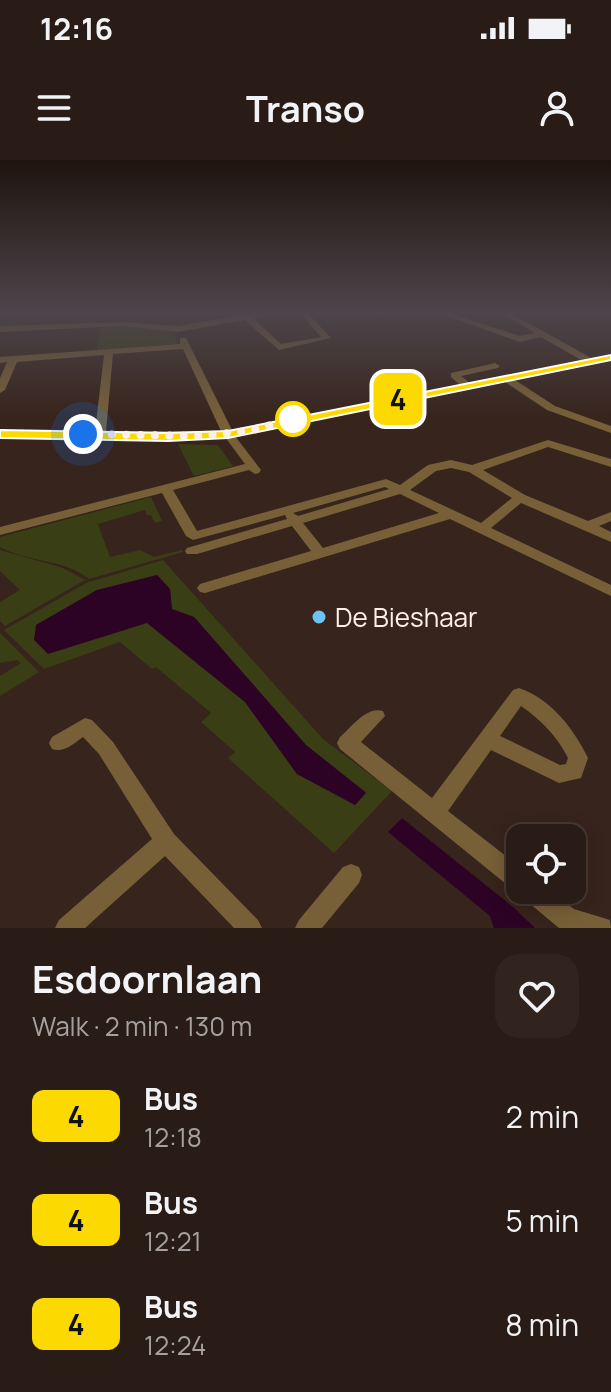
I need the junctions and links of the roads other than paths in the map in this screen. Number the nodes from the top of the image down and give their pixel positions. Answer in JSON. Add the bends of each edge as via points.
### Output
{"nodes":[{"id":1,"x":186,"y":346,"type":"edge"},
{"id":2,"x":175,"y":347,"type":"edge"},
{"id":3,"x":565,"y":347,"type":"edge"},
{"id":4,"x":109,"y":352,"type":"junction"},
{"id":5,"x":611,"y":358,"type":"edge"},
{"id":6,"x":13,"y":359,"type":"junction"},
{"id":7,"x":0,"y":360,"type":"edge"},
{"id":8,"x":592,"y":362,"type":"junction"},
{"id":9,"x":495,"y":366,"type":"dead end"},
{"id":10,"x":505,"y":378,"type":"junction"},
{"id":11,"x":467,"y":386,"type":"junction"},
{"id":12,"x":0,"y":390,"type":"edge"},
{"id":13,"x":611,"y":430,"type":"edge"},
{"id":14,"x":0,"y":434,"type":"edge"},
{"id":15,"x":100,"y":434,"type":"junction"},
{"id":16,"x":228,"y":434,"type":"junction"},
{"id":17,"x":611,"y":463,"type":"edge"},
{"id":18,"x":473,"y":469,"type":"junction"},
{"id":19,"x":166,"y":488,"type":"junction"},
{"id":20,"x":401,"y":490,"type":"junction"},
{"id":21,"x":520,"y":498,"type":"junction"},
{"id":22,"x":289,"y":514,"type":"junction"},
{"id":23,"x":451,"y":514,"type":"junction"},
{"id":24,"x":611,"y":516,"type":"edge"},
{"id":25,"x":588,"y":526,"type":"junction"},
{"id":26,"x":482,"y":529,"type":"junction"},
{"id":27,"x":0,"y":531,"type":"edge"},
{"id":28,"x":611,"y":538,"type":"edge"},
{"id":29,"x":320,"y":554,"type":"junction"},
{"id":30,"x":205,"y":588,"type":"dead end"},
{"id":31,"x":611,"y":591,"type":"edge"},
{"id":32,"x":376,"y":716,"type":"dead end"},
{"id":33,"x":488,"y":739,"type":"junction"},
{"id":34,"x":59,"y":743,"type":"dead end"},
{"id":35,"x":434,"y":813,"type":"junction"},
{"id":36,"x":166,"y":841,"type":"junction"},
{"id":37,"x":506,"y":870,"type":"edge"},
{"id":38,"x":351,"y":875,"type":"dead end"},
{"id":39,"x":548,"y":904,"type":"edge"},
{"id":40,"x":67,"y":928,"type":"edge"},
{"id":41,"x":250,"y":928,"type":"edge"},
{"id":42,"x":307,"y":928,"type":"edge"},
{"id":43,"x":602,"y":928,"type":"edge"}],
"edges":[{"from":1,"to":16,"type":"street"},
{"from":2,"to":4,"type":"street"},
{"from":3,"to":8,"type":"street"},
{"from":4,"to":6,"type":"street"},
{"from":4,"to":15,"type":"street"},
{"from":5,"to":8,"type":"street"},
{"from":6,"to":7,"type":"street"},
{"from":6,"to":12,"type":"street"},
{"from":8,"to":10,"type":"street"},
{"from":9,"to":11,"type":"street","via":[[454,375]]},
{"from":10,"to":11,"type":"street"},
{"from":10,"to":13,"type":"street","via":[[551,408]]},
{"from":11,"to":16,"type":"street"},
{"from":14,"to":15,"type":"street"},
{"from":15,"to":16,"type":"street"},
{"from":16,"to":19,"type":"street","via":[[253,468]]},
{"from":17,"to":18,"type":"street","via":[[548,443]]},
{"from":18,"to":20,"type":"street","via":[[451,464],[432,468]]},
{"from":18,"to":21,"type":"street"},
{"from":19,"to":22,"type":"street","via":[[191,543]]},
{"from":19,"to":27,"type":"street"},
{"from":20,"to":22,"type":"street","via":[[386,483]]},
{"from":20,"to":23,"type":"street"},
{"from":21,"to":25,"type":"street"},
{"from":21,"to":26,"type":"street"},
{"from":22,"to":29,"type":"street"},
{"from":23,"to":26,"type":"street"},
{"from":23,"to":29,"type":"street"},
{"from":24,"to":25,"type":"street"},
{"from":25,"to":28,"type":"street"},
{"from":26,"to":31,"type":"street"},
{"from":29,"to":30,"type":"street"},
{"from":32,"to":35,"type":"street","via":[[347,743]]},
{"from":33,"to":33,"type":"street","via":[[559,774],[574,772],[578,758],[569,738],[544,710],[519,695]]},
{"from":33,"to":35,"type":"street"},
{"from":34,"to":36,"type":"street","via":[[85,726],[106,748]]},
{"from":35,"to":37,"type":"street"},
{"from":36,"to":40,"type":"street"},
{"from":36,"to":41,"type":"street"},
{"from":38,"to":42,"type":"street"},
{"from":39,"to":43,"type":"street","via":[[568,920]]}]}
